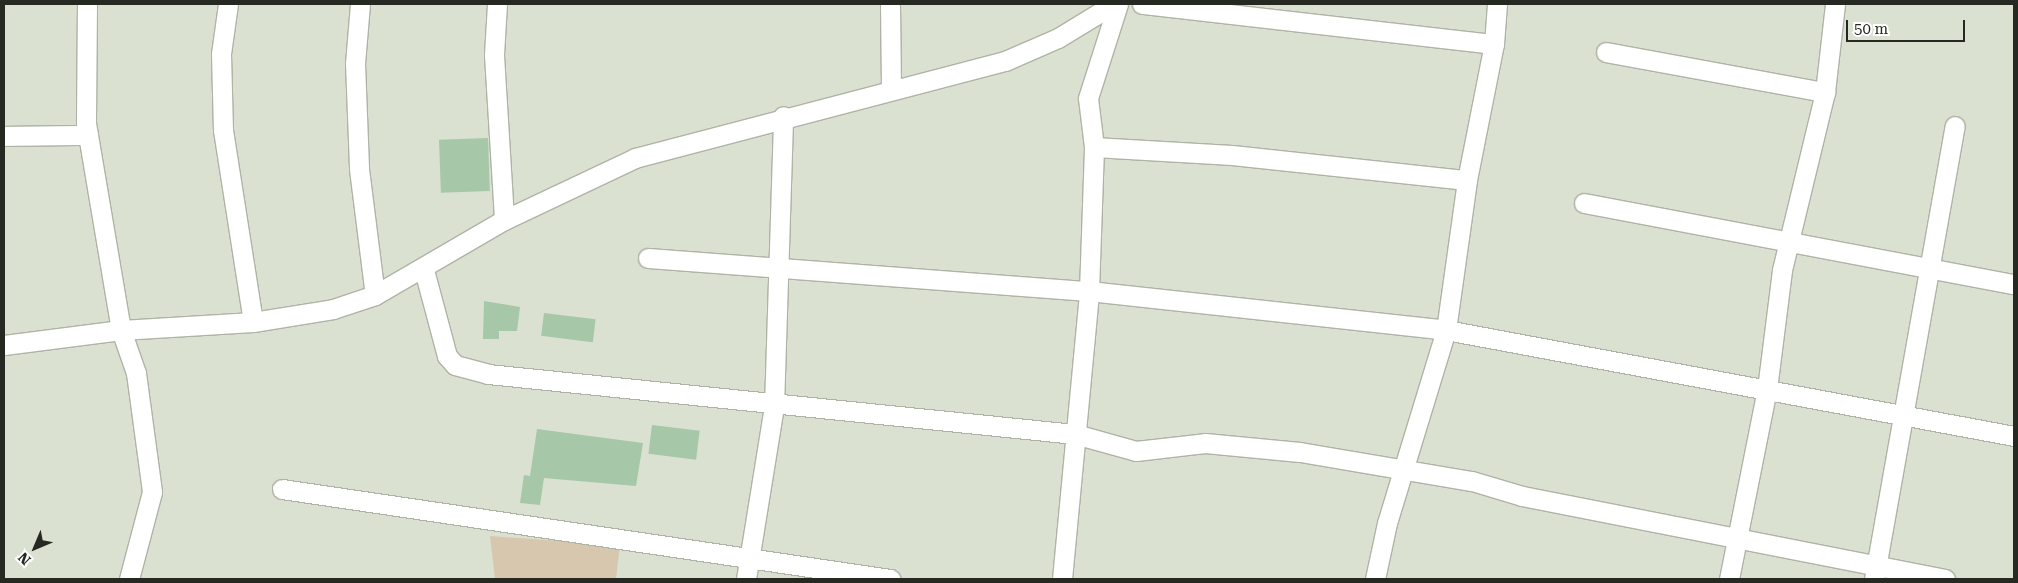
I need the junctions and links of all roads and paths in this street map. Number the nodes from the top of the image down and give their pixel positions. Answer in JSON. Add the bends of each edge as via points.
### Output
{"nodes":[{"id":1,"x":87,"y":4,"type":"edge"},
{"id":2,"x":228,"y":4,"type":"edge"},
{"id":3,"x":360,"y":4,"type":"edge"},
{"id":4,"x":497,"y":4,"type":"edge"},
{"id":5,"x":890,"y":4,"type":"edge"},
{"id":6,"x":1116,"y":4,"type":"edge"},
{"id":7,"x":1142,"y":4,"type":"edge"},
{"id":8,"x":1497,"y":4,"type":"edge"},
{"id":9,"x":1834,"y":4,"type":"edge"},
{"id":10,"x":1494,"y":44,"type":"junction"},
{"id":11,"x":1606,"y":52,"type":"dead end"},
{"id":12,"x":891,"y":89,"type":"junction"},
{"id":13,"x":1825,"y":92,"type":"junction"},
{"id":14,"x":783,"y":116,"type":"junction"},
{"id":15,"x":1955,"y":126,"type":"dead end"},
{"id":16,"x":88,"y":135,"type":"junction"},
{"id":17,"x":4,"y":136,"type":"edge"},
{"id":18,"x":1094,"y":147,"type":"junction"},
{"id":19,"x":1467,"y":180,"type":"junction"},
{"id":20,"x":1584,"y":202,"type":"dead end"},
{"id":21,"x":504,"y":220,"type":"junction"},
{"id":22,"x":1789,"y":241,"type":"junction"},
{"id":23,"x":648,"y":258,"type":"dead end"},
{"id":24,"x":1933,"y":268,"type":"junction"},
{"id":25,"x":424,"y":270,"type":"junction"},
{"id":26,"x":778,"y":271,"type":"junction"},
{"id":27,"x":2014,"y":284,"type":"edge"},
{"id":28,"x":1088,"y":291,"type":"junction"},
{"id":29,"x":375,"y":295,"type":"junction"},
{"id":30,"x":253,"y":322,"type":"junction"},
{"id":31,"x":121,"y":330,"type":"junction"},
{"id":32,"x":1446,"y":330,"type":"junction"},
{"id":33,"x":4,"y":345,"type":"edge"},
{"id":34,"x":1767,"y":389,"type":"junction"},
{"id":35,"x":774,"y":407,"type":"junction"},
{"id":36,"x":1906,"y":416,"type":"junction"},
{"id":37,"x":1075,"y":434,"type":"junction"},
{"id":38,"x":2014,"y":436,"type":"edge"},
{"id":39,"x":1404,"y":471,"type":"junction"},
{"id":40,"x":282,"y":490,"type":"dead end"},
{"id":41,"x":1737,"y":541,"type":"junction"},
{"id":42,"x":747,"y":570,"type":"edge"},
{"id":43,"x":1875,"y":572,"type":"edge"},
{"id":44,"x":129,"y":579,"type":"edge"},
{"id":45,"x":890,"y":579,"type":"edge"},
{"id":46,"x":1062,"y":579,"type":"edge"},
{"id":47,"x":1375,"y":579,"type":"edge"},
{"id":48,"x":1729,"y":579,"type":"edge"},
{"id":49,"x":1945,"y":579,"type":"edge"}],
"edges":[{"from":1,"to":16,"type":"street"},
{"from":2,"to":30,"type":"street","via":[[221,54],[223,130]]},
{"from":3,"to":29,"type":"street","via":[[355,63],[359,169]]},
{"from":4,"to":21,"type":"street","via":[[494,55]]},
{"from":5,"to":12,"type":"street"},
{"from":6,"to":12,"type":"street","via":[[1058,38],[1005,61]]},
{"from":6,"to":18,"type":"street","via":[[1088,98]]},
{"from":7,"to":10,"type":"street"},
{"from":8,"to":10,"type":"street"},
{"from":9,"to":13,"type":"street"},
{"from":10,"to":19,"type":"street"},
{"from":11,"to":13,"type":"street"},
{"from":12,"to":14,"type":"street"},
{"from":13,"to":22,"type":"street"},
{"from":14,"to":21,"type":"street","via":[[635,158]]},
{"from":14,"to":26,"type":"street"},
{"from":15,"to":24,"type":"street"},
{"from":16,"to":17,"type":"street"},
{"from":16,"to":31,"type":"street"},
{"from":18,"to":19,"type":"street","via":[[1232,156]]},
{"from":18,"to":28,"type":"street"},
{"from":19,"to":32,"type":"street"},
{"from":20,"to":22,"type":"street"},
{"from":21,"to":25,"type":"street"},
{"from":22,"to":24,"type":"street"},
{"from":22,"to":34,"type":"street"},
{"from":23,"to":26,"type":"street"},
{"from":24,"to":27,"type":"street"},
{"from":24,"to":36,"type":"street"},
{"from":25,"to":29,"type":"street"},
{"from":25,"to":35,"type":"street","via":[[441,338],[455,365],[488,374]]},
{"from":26,"to":28,"type":"street"},
{"from":26,"to":35,"type":"street"},
{"from":28,"to":32,"type":"street"},
{"from":28,"to":37,"type":"street"},
{"from":29,"to":30,"type":"street","via":[[333,309]]},
{"from":30,"to":31,"type":"street"},
{"from":31,"to":33,"type":"street"},
{"from":31,"to":44,"type":"street","via":[[136,373],[152,492]]},
{"from":32,"to":34,"type":"street"},
{"from":32,"to":39,"type":"street"},
{"from":34,"to":36,"type":"street"},
{"from":34,"to":41,"type":"street"},
{"from":35,"to":37,"type":"street"},
{"from":35,"to":42,"type":"street"},
{"from":36,"to":38,"type":"street"},
{"from":36,"to":43,"type":"street"},
{"from":37,"to":39,"type":"street","via":[[1136,451],[1205,442],[1300,452]]},
{"from":37,"to":46,"type":"street"},
{"from":39,"to":41,"type":"street","via":[[1472,482],[1522,496]]},
{"from":39,"to":47,"type":"street"},
{"from":40,"to":42,"type":"street"},
{"from":41,"to":43,"type":"street"},
{"from":41,"to":48,"type":"street"},
{"from":42,"to":45,"type":"street"},
{"from":43,"to":49,"type":"street"}]}
